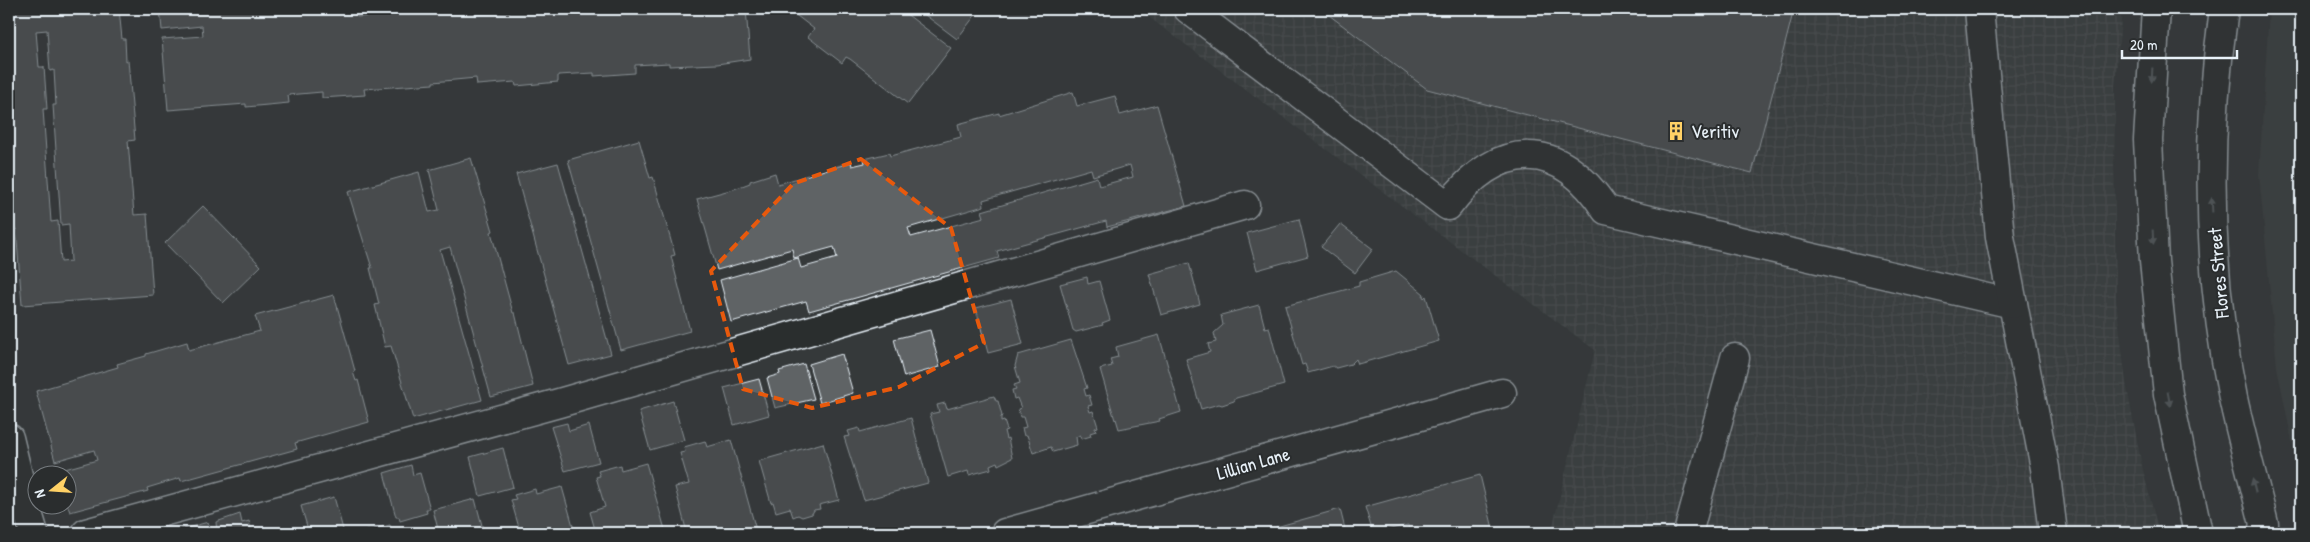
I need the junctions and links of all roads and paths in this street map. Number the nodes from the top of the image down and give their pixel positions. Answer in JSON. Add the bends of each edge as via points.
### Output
{"nodes":[{"id":1,"x":1979,"y":9,"type":"edge"},
{"id":2,"x":2156,"y":9,"type":"edge"},
{"id":3,"x":2224,"y":9,"type":"edge"},
{"id":4,"x":1198,"y":12,"type":"edge"},
{"id":5,"x":1245,"y":205,"type":"dead end"},
{"id":6,"x":2013,"y":304,"type":"junction"},
{"id":7,"x":1735,"y":358,"type":"dead end"},
{"id":8,"x":1502,"y":393,"type":"dead end"},
{"id":9,"x":9,"y":438,"type":"edge"},
{"id":10,"x":16,"y":502,"type":"edge"},
{"id":11,"x":34,"y":533,"type":"edge"},
{"id":12,"x":86,"y":533,"type":"edge"},
{"id":13,"x":1004,"y":533,"type":"edge"},
{"id":14,"x":1688,"y":533,"type":"edge"},
{"id":15,"x":2053,"y":533,"type":"edge"},
{"id":16,"x":2198,"y":533,"type":"edge"},
{"id":17,"x":2262,"y":533,"type":"edge"}],
"edges":[{"from":1,"to":6,"type":"street","via":[[2000,237]]},
{"from":2,"to":16,"type":"street","one_way":true,"via":[[2148,140],[2154,261],[2168,394]]},
{"from":17,"to":3,"type":"street","name":"Flores Street","one_way":true,"via":[[2264,524],[2233,397],[2217,291],[2211,173],[2217,58]]},
{"from":4,"to":6,"type":"street","via":[[1448,206],[1474,176],[1511,157],[1530,156],[1550,160],[1581,178],[1606,210]]},
{"from":5,"to":12,"type":"street","via":[[559,403]]},
{"from":6,"to":15,"type":"street","via":[[2045,468]]},
{"from":7,"to":14,"type":"street"},
{"from":8,"to":13,"type":"street","name":"Lillian Lane"},
{"from":9,"to":10,"type":"street"},
{"from":10,"to":11,"type":"street"}]}
